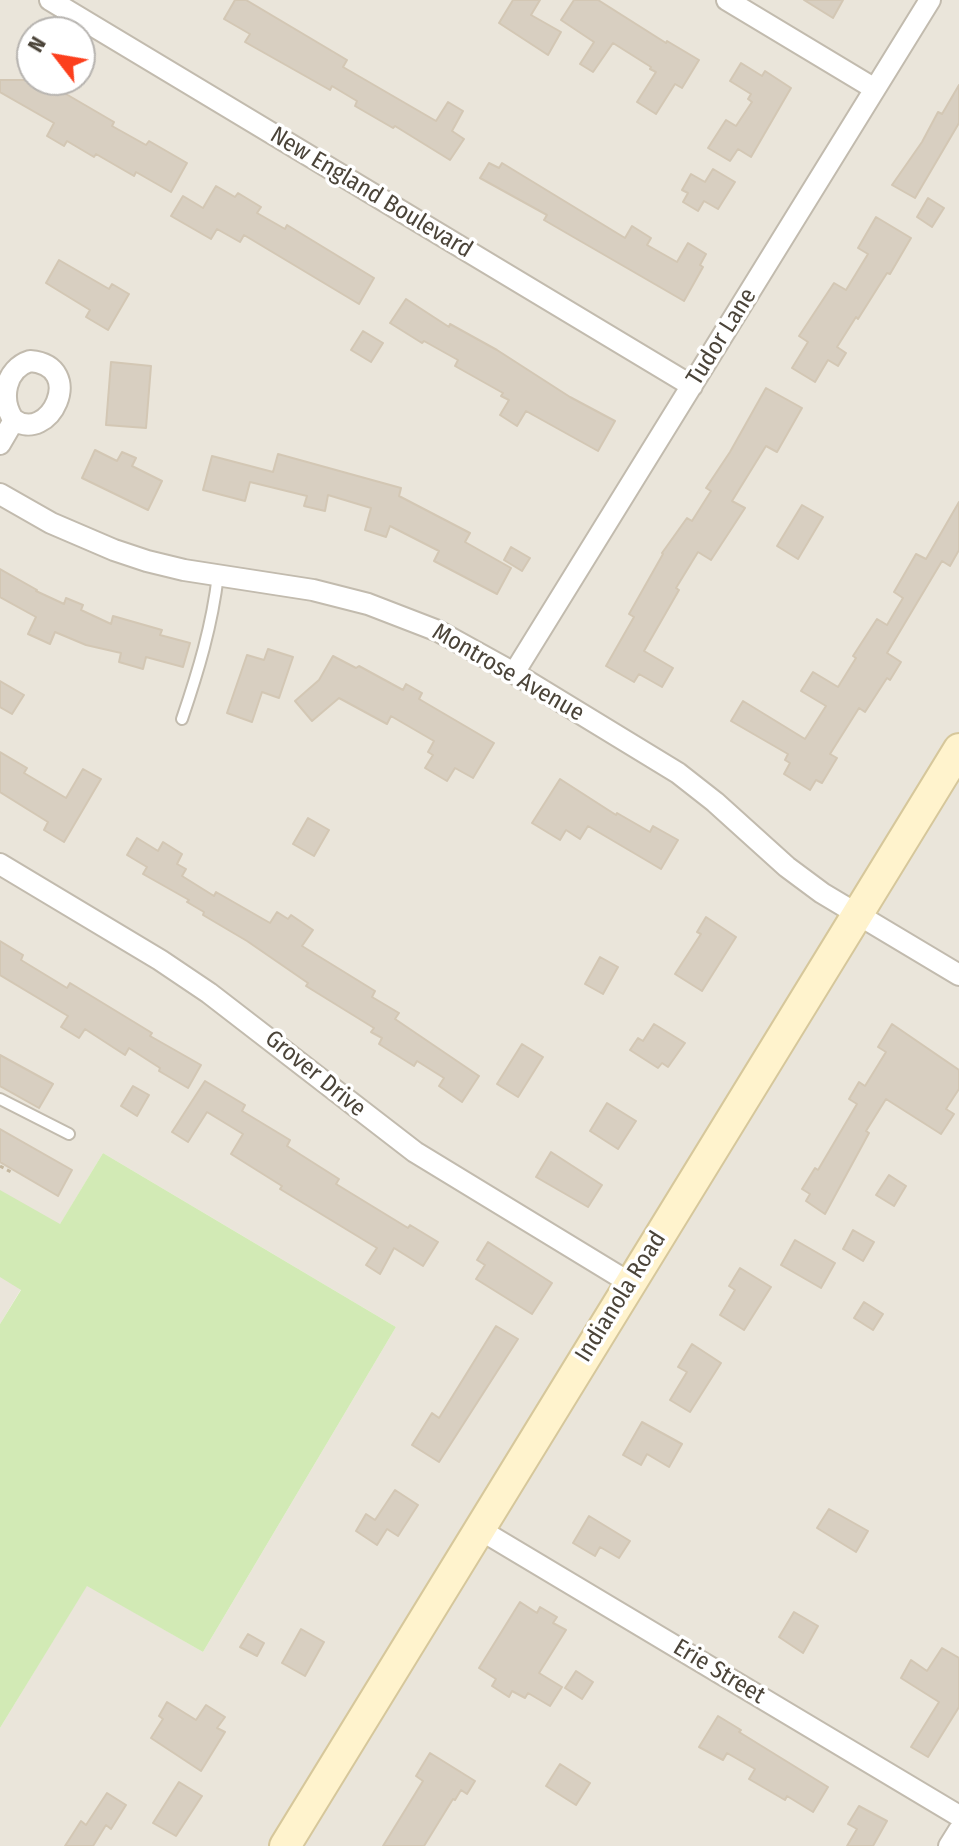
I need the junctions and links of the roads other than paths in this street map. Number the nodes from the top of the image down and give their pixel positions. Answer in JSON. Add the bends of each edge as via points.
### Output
{"nodes":[{"id":1,"x":50,"y":0,"type":"edge"},
{"id":2,"x":727,"y":0,"type":"edge"},
{"id":3,"x":930,"y":0,"type":"edge"},
{"id":4,"x":875,"y":89,"type":"junction"},
{"id":5,"x":692,"y":386,"type":"junction"},
{"id":6,"x":14,"y":420,"type":"dead end"},
{"id":7,"x":0,"y":444,"type":"edge"},
{"id":8,"x":0,"y":494,"type":"edge"},
{"id":9,"x":218,"y":575,"type":"junction"},
{"id":10,"x":514,"y":673,"type":"junction"},
{"id":11,"x":182,"y":719,"type":"dead end"},
{"id":12,"x":959,"y":749,"type":"edge"},
{"id":13,"x":0,"y":864,"type":"edge"},
{"id":14,"x":857,"y":913,"type":"junction"},
{"id":15,"x":959,"y":975,"type":"edge"},
{"id":16,"x":0,"y":1099,"type":"edge"},
{"id":17,"x":69,"y":1134,"type":"dead end"},
{"id":18,"x":630,"y":1283,"type":"junction"},
{"id":19,"x":479,"y":1529,"type":"junction"},
{"id":20,"x":959,"y":1816,"type":"edge"},
{"id":21,"x":959,"y":1830,"type":"edge"},
{"id":22,"x":285,"y":1846,"type":"edge"},
{"id":23,"x":949,"y":1846,"type":"edge"}],
"edges":[{"from":1,"to":5,"type":"street","name":"New England Boulevard"},
{"from":2,"to":4,"type":"street"},
{"from":3,"to":4,"type":"street","name":"Tudor Lane"},
{"from":4,"to":5,"type":"street","name":"Tudor Lane"},
{"from":5,"to":10,"type":"street","name":"Tudor Lane"},
{"from":6,"to":7,"type":"street"},
{"from":8,"to":9,"type":"street","name":"Montrose Avenue","via":[[114,550]]},
{"from":9,"to":10,"type":"street","name":"Montrose Avenue","via":[[368,604],[438,631]]},
{"from":9,"to":11,"type":"lane","via":[[214,612]]},
{"from":10,"to":14,"type":"street","name":"Montrose Avenue","via":[[678,773],[787,867]]},
{"from":12,"to":14,"type":"street","name":"Indianola Road"},
{"from":13,"to":18,"type":"street","name":"Grover Drive","via":[[209,993],[415,1152]]},
{"from":14,"to":15,"type":"street","name":"Montrose Avenue"},
{"from":14,"to":18,"type":"street","name":"Indianola Road"},
{"from":16,"to":17,"type":"lane"},
{"from":18,"to":19,"type":"street","name":"Indianola Road"},
{"from":19,"to":20,"type":"street","name":"Erie Street"},
{"from":19,"to":22,"type":"street","name":"Indianola Road"},
{"from":21,"to":23,"type":"street"}]}
